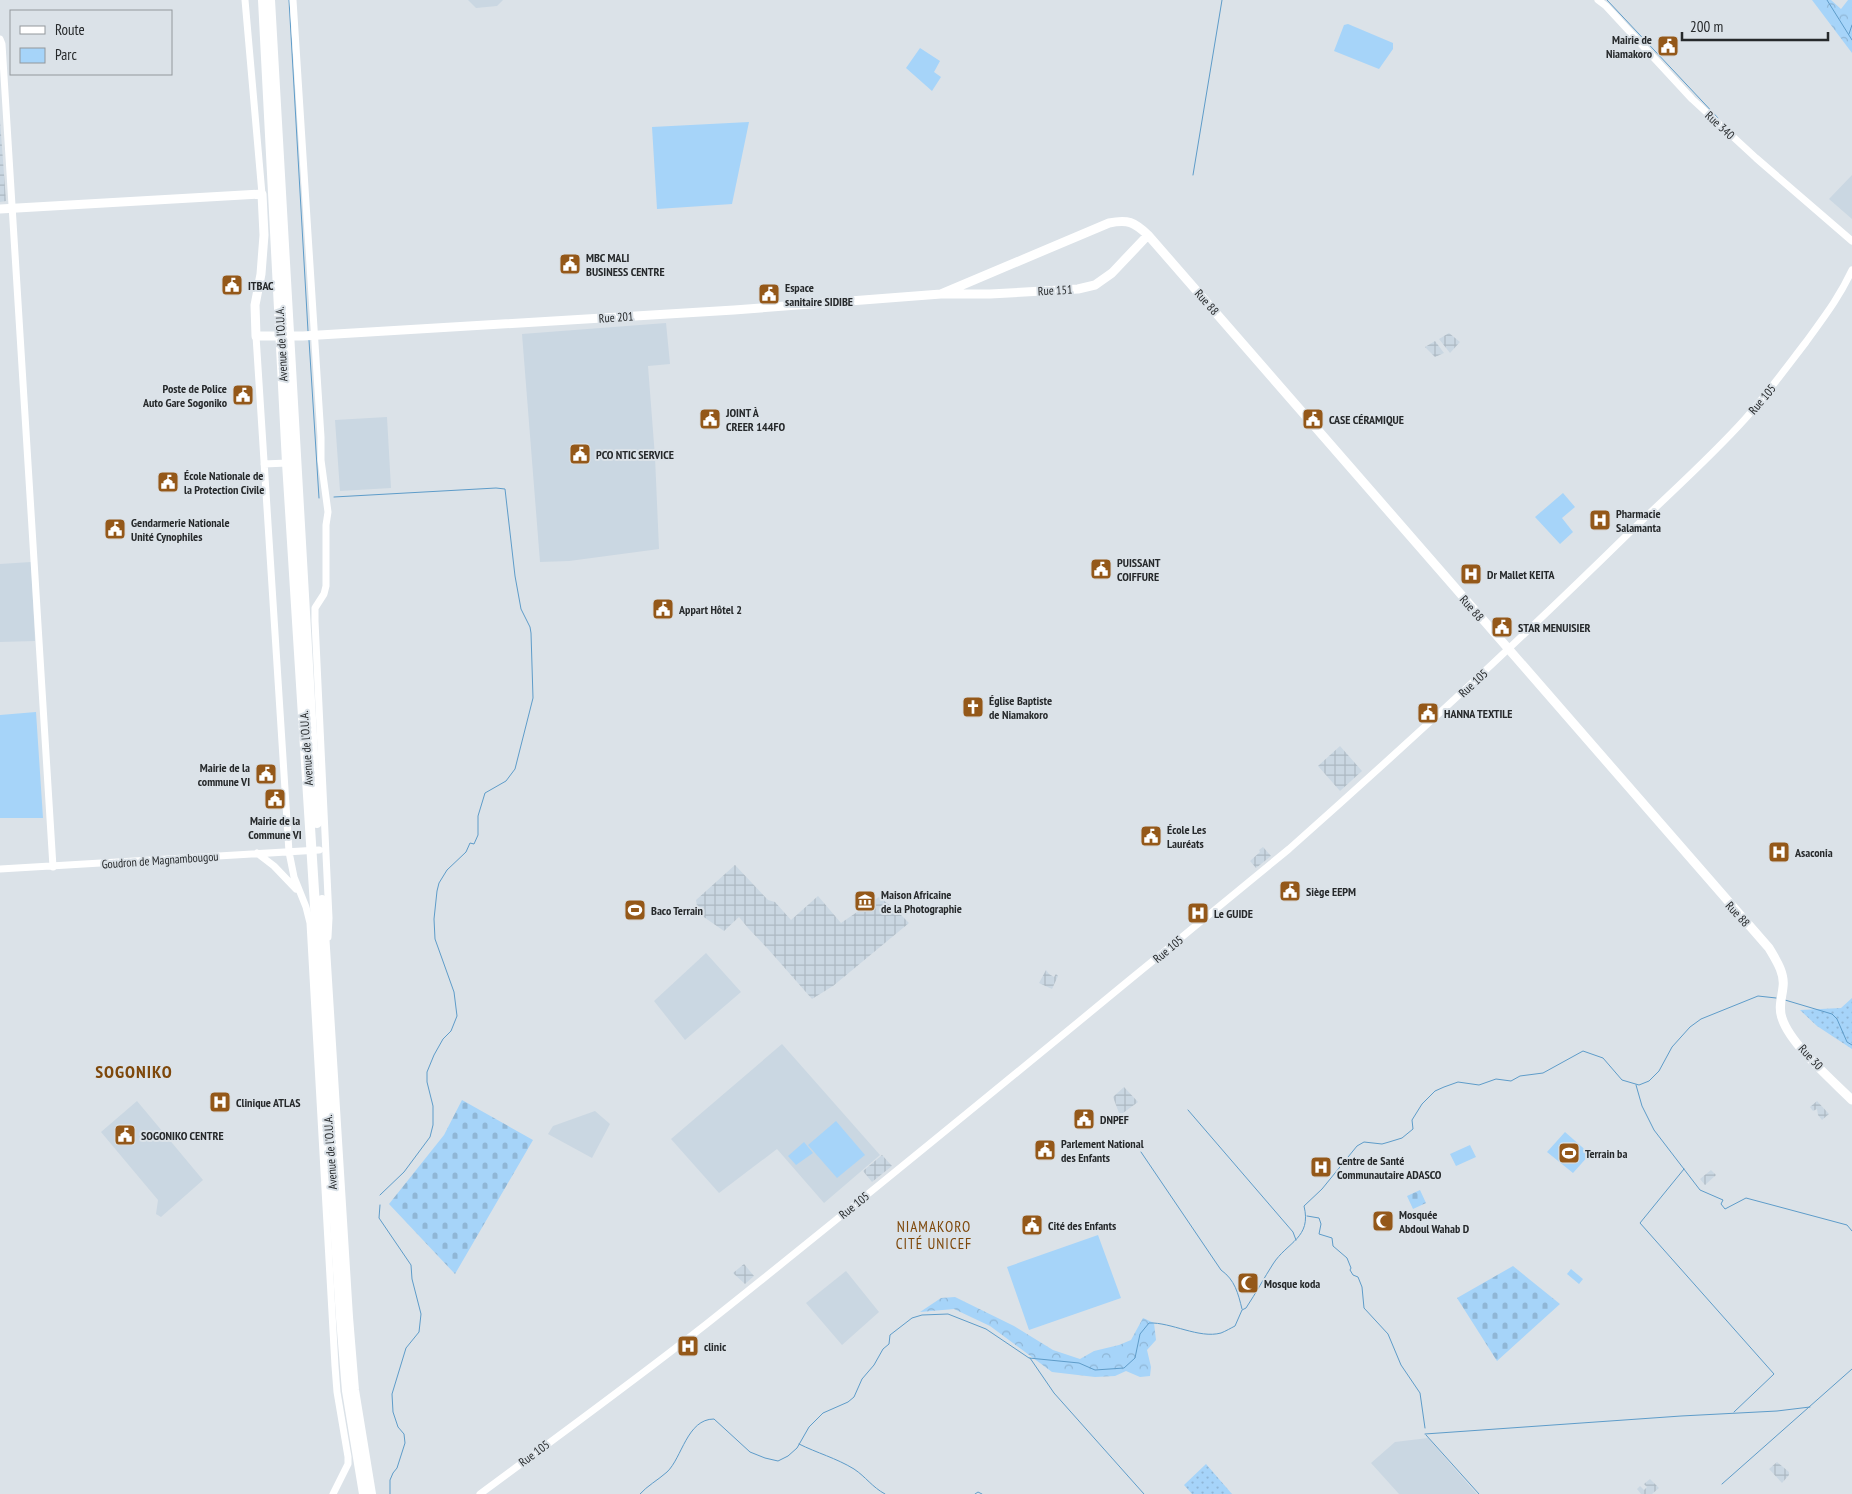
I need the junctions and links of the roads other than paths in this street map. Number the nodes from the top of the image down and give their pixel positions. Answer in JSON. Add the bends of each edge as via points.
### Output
{"nodes":[{"id":1,"x":245,"y":0,"type":"edge"},
{"id":2,"x":263,"y":0,"type":"edge"},
{"id":3,"x":270,"y":0,"type":"edge"},
{"id":4,"x":293,"y":0,"type":"edge"},
{"id":5,"x":1598,"y":0,"type":"edge"},
{"id":6,"x":0,"y":39,"type":"edge"},
{"id":7,"x":262,"y":194,"type":"junction"},
{"id":8,"x":0,"y":209,"type":"edge"},
{"id":9,"x":12,"y":209,"type":"junction"},
{"id":10,"x":1148,"y":235,"type":"junction"},
{"id":11,"x":1852,"y":241,"type":"edge"},
{"id":12,"x":1852,"y":270,"type":"edge"},
{"id":13,"x":941,"y":294,"type":"junction"},
{"id":14,"x":256,"y":336,"type":"junction"},
{"id":15,"x":314,"y":336,"type":"junction"},
{"id":16,"x":286,"y":337,"type":"junction"},
{"id":17,"x":264,"y":464,"type":"junction"},
{"id":18,"x":287,"y":464,"type":"junction"},
{"id":19,"x":1508,"y":649,"type":"junction"},
{"id":20,"x":316,"y":850,"type":"junction"},
{"id":21,"x":289,"y":852,"type":"junction"},
{"id":22,"x":257,"y":853,"type":"junction"},
{"id":23,"x":53,"y":867,"type":"junction"},
{"id":24,"x":0,"y":869,"type":"edge"},
{"id":25,"x":300,"y":893,"type":"junction"},
{"id":26,"x":326,"y":951,"type":"junction"},
{"id":27,"x":1780,"y":1008,"type":"joint"},
{"id":28,"x":1852,"y":1100,"type":"edge"},
{"id":29,"x":332,"y":1494,"type":"edge"},
{"id":30,"x":364,"y":1494,"type":"edge"},
{"id":31,"x":371,"y":1494,"type":"edge"},
{"id":32,"x":480,"y":1494,"type":"edge"}],
"edges":[{"from":1,"to":7,"type":"street","name":"Avenue de l'O.U.A."},
{"from":2,"to":16,"type":"highway","name":"Avenue de l'O.U.A."},
{"from":3,"to":16,"type":"highway","name":"Avenue de l'O.U.A."},
{"from":4,"to":15,"type":"street","name":"Avenue de l'O.U.A."},
{"from":5,"to":11,"type":"street","name":"Rue 340","via":[[1711,117]]},
{"from":6,"to":9,"type":"street"},
{"from":7,"to":9,"type":"main road"},
{"from":7,"to":14,"type":"main road","name":"Avenue de l'O.U.A.","via":[[264,235],[255,306]]},
{"from":8,"to":9,"type":"main road"},
{"from":9,"to":23,"type":"street"},
{"from":10,"to":13,"type":"main road","name":"Rue 88","via":[[1136,224],[1122,220],[1109,223]]},
{"from":10,"to":13,"type":"main road","name":"Rue 151","via":[[1117,269],[1095,285],[1078,289]]},
{"from":10,"to":19,"type":"main road","name":"Rue 88"},
{"from":12,"to":19,"type":"street","name":"Rue 105","via":[[1841,294],[1782,374],[1743,420]]},
{"from":13,"to":15,"type":"main road","name":"Rue 201"},
{"from":14,"to":16,"type":"main road","name":"Rue 201"},
{"from":14,"to":17,"type":"street","name":"Avenue de l'O.U.A."},
{"from":15,"to":16,"type":"main road","name":"Rue 201"},
{"from":15,"to":26,"type":"street","name":"Avenue de l'O.U.A.","via":[[321,460],[328,512],[326,586],[315,608],[314,621],[329,932]]},
{"from":16,"to":18,"type":"highway","name":"Avenue de l'O.U.A."},
{"from":16,"to":20,"type":"highway","name":"Avenue de l'O.U.A."},
{"from":17,"to":18,"type":"street"},
{"from":17,"to":21,"type":"street","name":"Avenue de l'O.U.A."},
{"from":18,"to":20,"type":"highway","name":"Avenue de l'O.U.A."},
{"from":19,"to":27,"type":"main road","name":"Rue 88","via":[[1768,948],[1781,971]]},
{"from":19,"to":32,"type":"street","name":"Rue 105","via":[[1289,849],[1061,1037],[708,1323]]},
{"from":20,"to":21,"type":"street","name":"Goudron de Magnambougou"},
{"from":20,"to":26,"type":"highway","name":"Avenue de l'O.U.A."},
{"from":20,"to":30,"type":"highway","name":"Avenue de l'O.U.A.","via":[[341,1318],[347,1391]]},
{"from":21,"to":22,"type":"street","name":"Goudron de Magnambougou"},
{"from":21,"to":25,"type":"street","name":"Avenue de l'O.U.A."},
{"from":22,"to":23,"type":"street","name":"Goudron de Magnambougou"},
{"from":22,"to":25,"type":"street"},
{"from":23,"to":24,"type":"street","name":"Goudron de Magnambougou"},
{"from":25,"to":29,"type":"street","name":"Avenue de l'O.U.A.","via":[[310,923],[331,1317],[337,1392],[348,1457],[348,1464]]},
{"from":26,"to":31,"type":"highway","name":"Avenue de l'O.U.A.","via":[[354,1390]]},
{"from":27,"to":28,"type":"main road","name":"Rue 30","via":[[1784,1023],[1798,1044]]}]}
